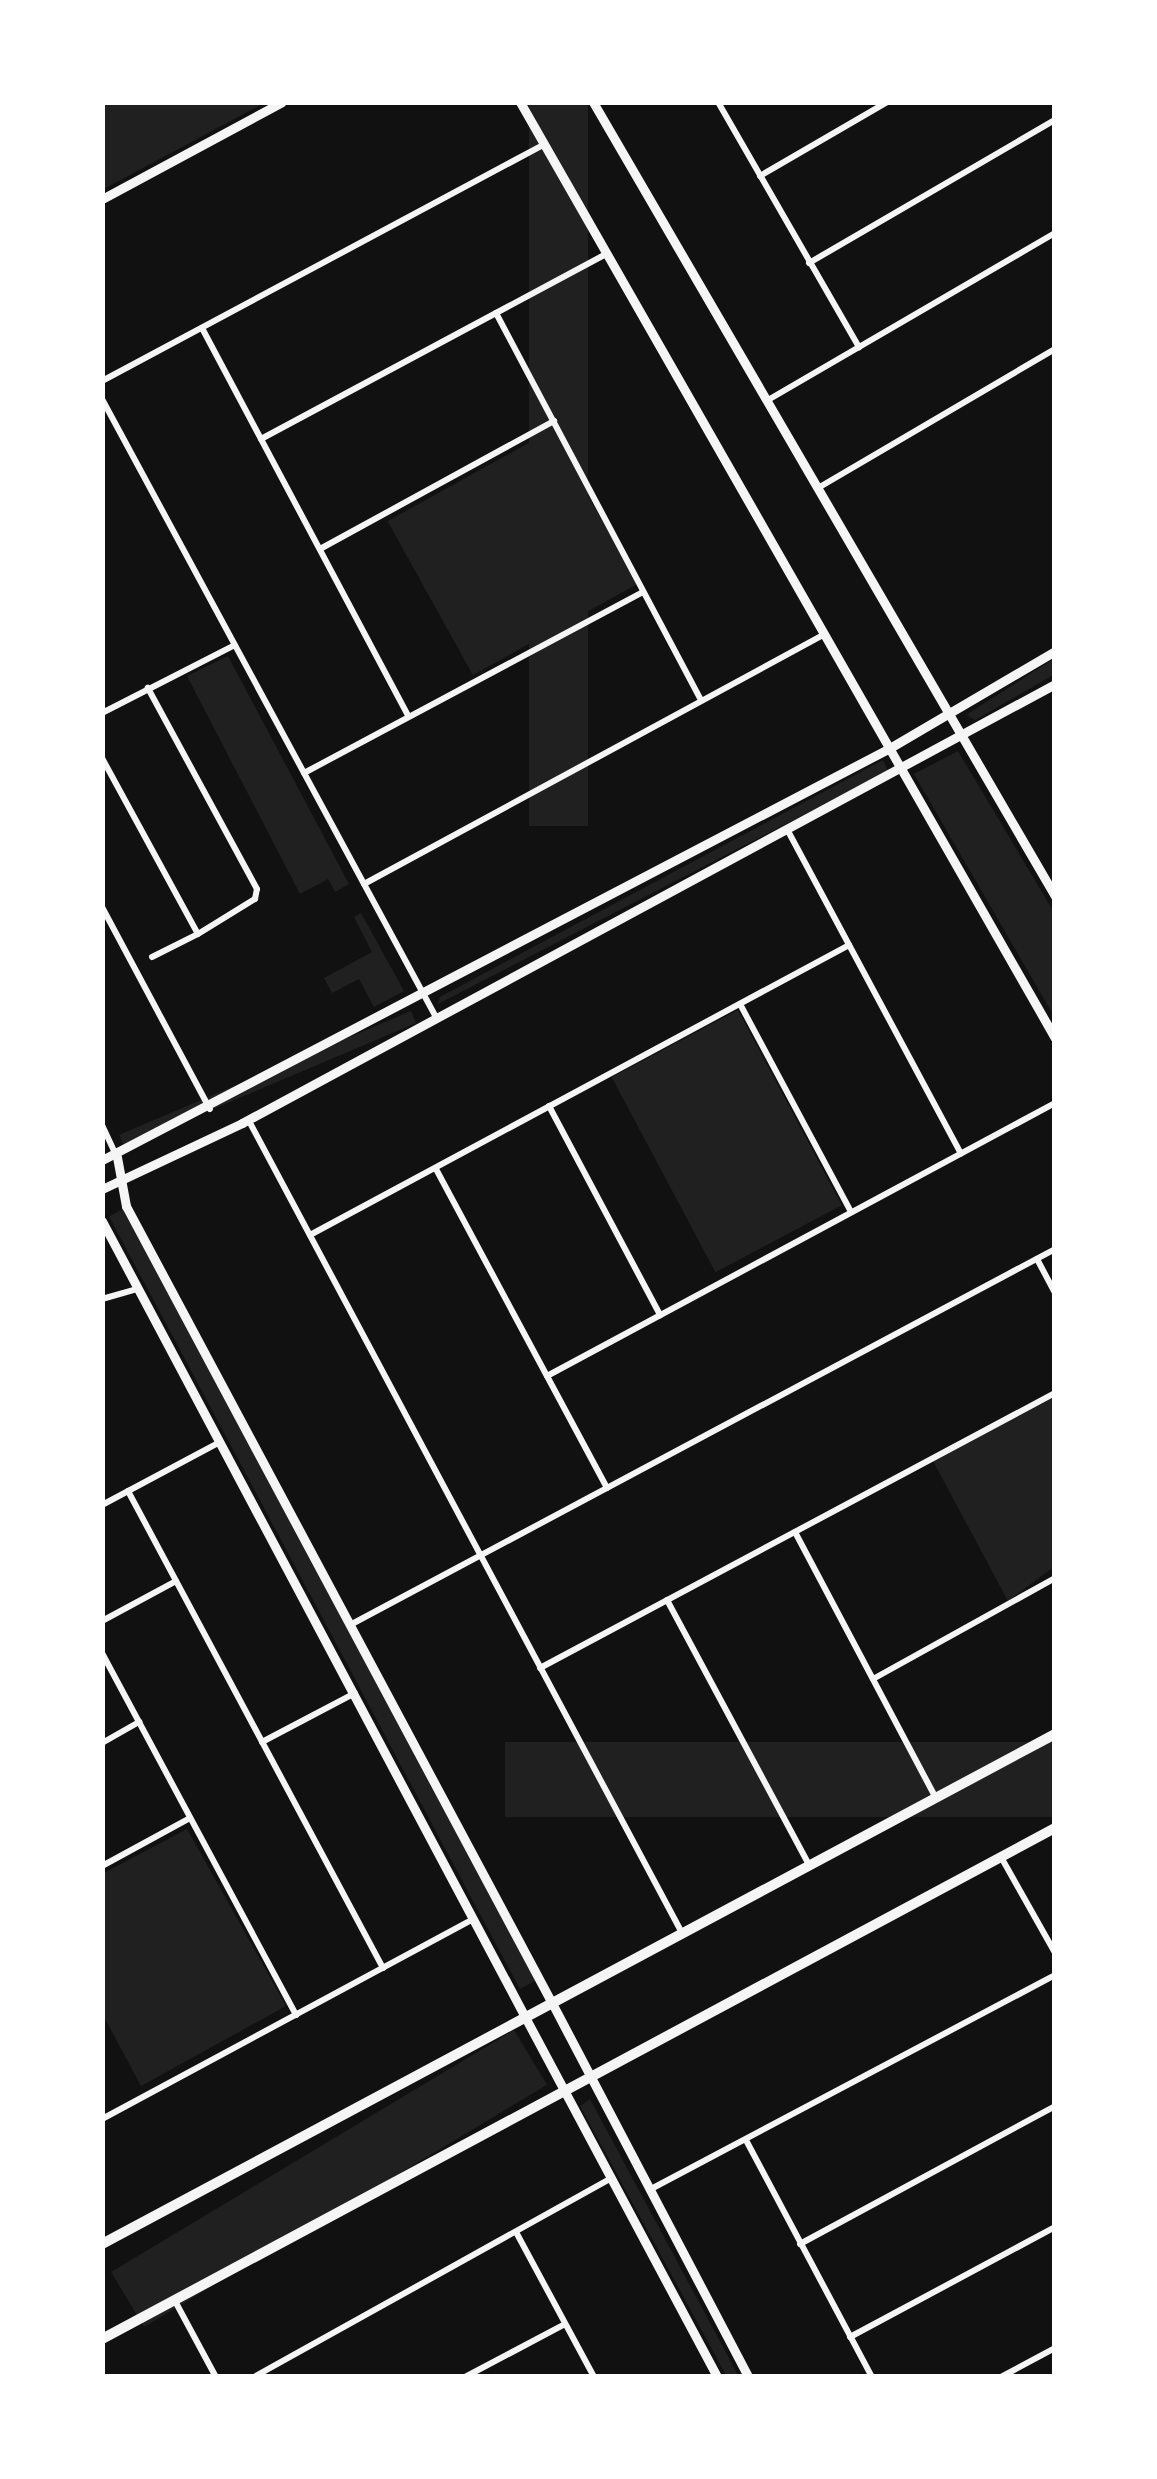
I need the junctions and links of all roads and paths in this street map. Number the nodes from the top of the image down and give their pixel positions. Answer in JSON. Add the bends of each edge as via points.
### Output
{"nodes":[{"id":1,"x":282,"y":102,"type":"edge"},
{"id":2,"x":520,"y":102,"type":"edge"},
{"id":3,"x":593,"y":102,"type":"edge"},
{"id":4,"x":718,"y":102,"type":"edge"},
{"id":5,"x":887,"y":102,"type":"edge"},
{"id":6,"x":1055,"y":120,"type":"edge"},
{"id":7,"x":544,"y":144,"type":"junction"},
{"id":8,"x":760,"y":176,"type":"junction"},
{"id":9,"x":102,"y":199,"type":"edge"},
{"id":10,"x":1055,"y":233,"type":"edge"},
{"id":11,"x":606,"y":254,"type":"junction"},
{"id":12,"x":809,"y":263,"type":"junction"},
{"id":13,"x":496,"y":313,"type":"junction"},
{"id":14,"x":202,"y":328,"type":"junction"},
{"id":15,"x":859,"y":347,"type":"junction"},
{"id":16,"x":1055,"y":349,"type":"edge"},
{"id":17,"x":102,"y":381,"type":"edge"},
{"id":18,"x":102,"y":399,"type":"edge"},
{"id":19,"x":766,"y":402,"type":"junction"},
{"id":20,"x":554,"y":422,"type":"junction"},
{"id":21,"x":261,"y":439,"type":"junction"},
{"id":22,"x":818,"y":488,"type":"junction"},
{"id":23,"x":320,"y":549,"type":"junction"},
{"id":24,"x":643,"y":592,"type":"junction"},
{"id":25,"x":826,"y":634,"type":"junction"},
{"id":26,"x":235,"y":645,"type":"junction"},
{"id":27,"x":1055,"y":651,"type":"edge"},
{"id":28,"x":1055,"y":684,"type":"edge"},
{"id":29,"x":148,"y":688,"type":"junction"},
{"id":30,"x":700,"y":699,"type":"junction"},
{"id":31,"x":102,"y":713,"type":"edge"},
{"id":32,"x":949,"y":714,"type":"junction"},
{"id":33,"x":408,"y":716,"type":"junction"},
{"id":34,"x":962,"y":736,"type":"junction"},
{"id":35,"x":888,"y":749,"type":"junction"},
{"id":36,"x":102,"y":758,"type":"edge"},
{"id":37,"x":899,"y":770,"type":"junction"},
{"id":38,"x":304,"y":772,"type":"junction"},
{"id":39,"x":788,"y":831,"type":"junction"},
{"id":40,"x":364,"y":884,"type":"junction"},
{"id":41,"x":1055,"y":896,"type":"edge"},
{"id":42,"x":102,"y":907,"type":"edge"},
{"id":43,"x":198,"y":934,"type":"junction"},
{"id":44,"x":849,"y":945,"type":"junction"},
{"id":45,"x":152,"y":957,"type":"dead end"},
{"id":46,"x":424,"y":995,"type":"junction"},
{"id":47,"x":740,"y":1004,"type":"junction"},
{"id":48,"x":436,"y":1019,"type":"junction"},
{"id":49,"x":1055,"y":1038,"type":"edge"},
{"id":50,"x":1055,"y":1102,"type":"edge"},
{"id":51,"x":549,"y":1106,"type":"junction"},
{"id":52,"x":210,"y":1109,"type":"junction"},
{"id":53,"x":248,"y":1120,"type":"junction"},
{"id":54,"x":102,"y":1125,"type":"edge"},
{"id":55,"x":961,"y":1154,"type":"junction"},
{"id":56,"x":116,"y":1156,"type":"junction"},
{"id":57,"x":102,"y":1160,"type":"edge"},
{"id":58,"x":436,"y":1168,"type":"junction"},
{"id":59,"x":124,"y":1184,"type":"junction"},
{"id":60,"x":102,"y":1189,"type":"edge"},
{"id":61,"x":851,"y":1212,"type":"junction"},
{"id":62,"x":102,"y":1221,"type":"edge"},
{"id":63,"x":310,"y":1235,"type":"junction"},
{"id":64,"x":1055,"y":1249,"type":"edge"},
{"id":65,"x":1037,"y":1258,"type":"junction"},
{"id":66,"x":138,"y":1289,"type":"junction"},
{"id":67,"x":1055,"y":1293,"type":"edge"},
{"id":68,"x":102,"y":1299,"type":"edge"},
{"id":69,"x":660,"y":1315,"type":"junction"},
{"id":70,"x":547,"y":1376,"type":"junction"},
{"id":71,"x":1055,"y":1394,"type":"edge"},
{"id":72,"x":221,"y":1442,"type":"junction"},
{"id":73,"x":607,"y":1488,"type":"junction"},
{"id":74,"x":128,"y":1491,"type":"junction"},
{"id":75,"x":102,"y":1505,"type":"edge"},
{"id":76,"x":794,"y":1532,"type":"junction"},
{"id":77,"x":481,"y":1556,"type":"junction"},
{"id":78,"x":1055,"y":1578,"type":"edge"},
{"id":79,"x":176,"y":1581,"type":"junction"},
{"id":80,"x":667,"y":1600,"type":"junction"},
{"id":81,"x":102,"y":1621,"type":"edge"},
{"id":82,"x":350,"y":1625,"type":"junction"},
{"id":83,"x":102,"y":1653,"type":"edge"},
{"id":84,"x":540,"y":1668,"type":"junction"},
{"id":85,"x":872,"y":1679,"type":"junction"},
{"id":86,"x":356,"y":1693,"type":"junction"},
{"id":87,"x":139,"y":1723,"type":"junction"},
{"id":88,"x":1055,"y":1734,"type":"edge"},
{"id":89,"x":102,"y":1742,"type":"edge"},
{"id":90,"x":262,"y":1742,"type":"junction"},
{"id":91,"x":936,"y":1798,"type":"junction"},
{"id":92,"x":190,"y":1818,"type":"junction"},
{"id":93,"x":1055,"y":1828,"type":"edge"},
{"id":94,"x":1000,"y":1857,"type":"junction"},
{"id":95,"x":809,"y":1865,"type":"junction"},
{"id":96,"x":102,"y":1866,"type":"edge"},
{"id":97,"x":474,"y":1919,"type":"junction"},
{"id":98,"x":682,"y":1933,"type":"junction"},
{"id":99,"x":1055,"y":1953,"type":"edge"},
{"id":100,"x":383,"y":1967,"type":"junction"},
{"id":101,"x":1055,"y":1975,"type":"edge"},
{"id":102,"x":552,"y":2003,"type":"junction"},
{"id":103,"x":296,"y":2015,"type":"junction"},
{"id":104,"x":525,"y":2017,"type":"junction"},
{"id":105,"x":587,"y":2075,"type":"junction"},
{"id":106,"x":563,"y":2089,"type":"junction"},
{"id":107,"x":1055,"y":2106,"type":"edge"},
{"id":108,"x":102,"y":2119,"type":"edge"},
{"id":109,"x":747,"y":2142,"type":"junction"},
{"id":110,"x":611,"y":2178,"type":"junction"},
{"id":111,"x":648,"y":2190,"type":"junction"},
{"id":112,"x":1055,"y":2227,"type":"edge"},
{"id":113,"x":515,"y":2231,"type":"junction"},
{"id":114,"x":102,"y":2244,"type":"edge"},
{"id":115,"x":800,"y":2244,"type":"junction"},
{"id":116,"x":174,"y":2299,"type":"junction"},
{"id":117,"x":565,"y":2324,"type":"junction"},
{"id":118,"x":850,"y":2337,"type":"junction"},
{"id":119,"x":102,"y":2339,"type":"edge"},
{"id":120,"x":1055,"y":2348,"type":"edge"},
{"id":121,"x":216,"y":2377,"type":"edge"},
{"id":122,"x":254,"y":2377,"type":"edge"},
{"id":123,"x":465,"y":2377,"type":"edge"},
{"id":124,"x":594,"y":2377,"type":"edge"},
{"id":125,"x":717,"y":2377,"type":"edge"},
{"id":126,"x":748,"y":2377,"type":"edge"},
{"id":127,"x":872,"y":2377,"type":"edge"},
{"id":128,"x":1000,"y":2377,"type":"edge"}],
"edges":[{"from":1,"to":9,"type":"street"},
{"from":2,"to":7,"type":"street"},
{"from":3,"to":19,"type":"street"},
{"from":4,"to":8,"type":"street"},
{"from":5,"to":8,"type":"street"},
{"from":6,"to":12,"type":"street"},
{"from":7,"to":11,"type":"street"},
{"from":7,"to":14,"type":"street"},
{"from":8,"to":12,"type":"street"},
{"from":10,"to":15,"type":"street"},
{"from":11,"to":13,"type":"street"},
{"from":11,"to":25,"type":"street"},
{"from":12,"to":15,"type":"street"},
{"from":13,"to":20,"type":"street"},
{"from":13,"to":21,"type":"street"},
{"from":14,"to":17,"type":"street"},
{"from":14,"to":21,"type":"street"},
{"from":15,"to":19,"type":"street"},
{"from":16,"to":22,"type":"street"},
{"from":18,"to":26,"type":"street"},
{"from":19,"to":22,"type":"street"},
{"from":20,"to":23,"type":"street"},
{"from":20,"to":24,"type":"street"},
{"from":21,"to":23,"type":"street"},
{"from":22,"to":32,"type":"street"},
{"from":23,"to":33,"type":"street"},
{"from":24,"to":30,"type":"street"},
{"from":24,"to":33,"type":"street"},
{"from":25,"to":30,"type":"street"},
{"from":25,"to":35,"type":"street"},
{"from":26,"to":29,"type":"street"},
{"from":26,"to":38,"type":"street"},
{"from":27,"to":32,"type":"street"},
{"from":28,"to":34,"type":"street"},
{"from":29,"to":31,"type":"street"},
{"from":29,"to":43,"type":"street","via":[[258,895]]},
{"from":30,"to":40,"type":"street"},
{"from":32,"to":34,"type":"street"},
{"from":32,"to":35,"type":"street"},
{"from":33,"to":38,"type":"street"},
{"from":34,"to":37,"type":"street"},
{"from":34,"to":41,"type":"street"},
{"from":35,"to":37,"type":"street"},
{"from":35,"to":46,"type":"street"},
{"from":36,"to":43,"type":"street"},
{"from":37,"to":39,"type":"street"},
{"from":37,"to":49,"type":"street"},
{"from":38,"to":40,"type":"street"},
{"from":39,"to":44,"type":"street"},
{"from":39,"to":48,"type":"street"},
{"from":40,"to":46,"type":"street"},
{"from":42,"to":52,"type":"street"},
{"from":43,"to":45,"type":"street"},
{"from":44,"to":47,"type":"street"},
{"from":44,"to":55,"type":"street"},
{"from":46,"to":48,"type":"street"},
{"from":46,"to":52,"type":"street"},
{"from":47,"to":51,"type":"street"},
{"from":47,"to":61,"type":"street"},
{"from":48,"to":53,"type":"street"},
{"from":50,"to":55,"type":"street"},
{"from":51,"to":58,"type":"street"},
{"from":51,"to":69,"type":"street"},
{"from":52,"to":56,"type":"street"},
{"from":53,"to":59,"type":"street"},
{"from":53,"to":63,"type":"street"},
{"from":54,"to":56,"type":"street"},
{"from":55,"to":61,"type":"street"},
{"from":56,"to":57,"type":"street"},
{"from":56,"to":59,"type":"street"},
{"from":58,"to":63,"type":"street"},
{"from":58,"to":70,"type":"street"},
{"from":59,"to":60,"type":"street"},
{"from":59,"to":82,"type":"street","via":[[126,1206]]},
{"from":61,"to":69,"type":"street"},
{"from":62,"to":66,"type":"street"},
{"from":63,"to":77,"type":"street"},
{"from":64,"to":65,"type":"street"},
{"from":65,"to":67,"type":"street"},
{"from":65,"to":73,"type":"street"},
{"from":66,"to":68,"type":"street"},
{"from":66,"to":72,"type":"street"},
{"from":69,"to":70,"type":"street"},
{"from":70,"to":73,"type":"street"},
{"from":71,"to":76,"type":"street"},
{"from":72,"to":74,"type":"street"},
{"from":72,"to":86,"type":"street"},
{"from":73,"to":77,"type":"street"},
{"from":74,"to":75,"type":"street"},
{"from":74,"to":79,"type":"street"},
{"from":76,"to":80,"type":"street"},
{"from":76,"to":85,"type":"street"},
{"from":77,"to":82,"type":"street"},
{"from":77,"to":84,"type":"street"},
{"from":78,"to":85,"type":"street"},
{"from":79,"to":81,"type":"street"},
{"from":79,"to":90,"type":"street"},
{"from":80,"to":84,"type":"street"},
{"from":80,"to":95,"type":"street"},
{"from":82,"to":102,"type":"street"},
{"from":83,"to":87,"type":"street"},
{"from":84,"to":98,"type":"street"},
{"from":85,"to":91,"type":"street"},
{"from":86,"to":90,"type":"street"},
{"from":86,"to":97,"type":"street"},
{"from":87,"to":89,"type":"street"},
{"from":87,"to":92,"type":"street"},
{"from":88,"to":91,"type":"main road"},
{"from":90,"to":100,"type":"street"},
{"from":91,"to":95,"type":"main road"},
{"from":92,"to":96,"type":"street"},
{"from":92,"to":103,"type":"street"},
{"from":93,"to":94,"type":"main road"},
{"from":94,"to":99,"type":"street"},
{"from":94,"to":105,"type":"main road"},
{"from":95,"to":98,"type":"main road"},
{"from":97,"to":100,"type":"street"},
{"from":97,"to":104,"type":"street"},
{"from":98,"to":102,"type":"main road"},
{"from":100,"to":103,"type":"street"},
{"from":101,"to":109,"type":"street"},
{"from":102,"to":104,"type":"main road"},
{"from":102,"to":105,"type":"street"},
{"from":103,"to":108,"type":"street"},
{"from":104,"to":106,"type":"street"},
{"from":104,"to":114,"type":"main road"},
{"from":105,"to":106,"type":"main road"},
{"from":105,"to":111,"type":"street"},
{"from":106,"to":110,"type":"street"},
{"from":106,"to":116,"type":"main road"},
{"from":107,"to":115,"type":"street"},
{"from":109,"to":111,"type":"street"},
{"from":109,"to":115,"type":"street"},
{"from":110,"to":113,"type":"street"},
{"from":110,"to":125,"type":"street"},
{"from":111,"to":126,"type":"street"},
{"from":112,"to":118,"type":"street"},
{"from":113,"to":117,"type":"street"},
{"from":113,"to":122,"type":"street"},
{"from":115,"to":118,"type":"street"},
{"from":116,"to":119,"type":"main road"},
{"from":116,"to":121,"type":"street"},
{"from":117,"to":123,"type":"street"},
{"from":117,"to":124,"type":"street"},
{"from":118,"to":127,"type":"street"},
{"from":120,"to":128,"type":"street"}]}
